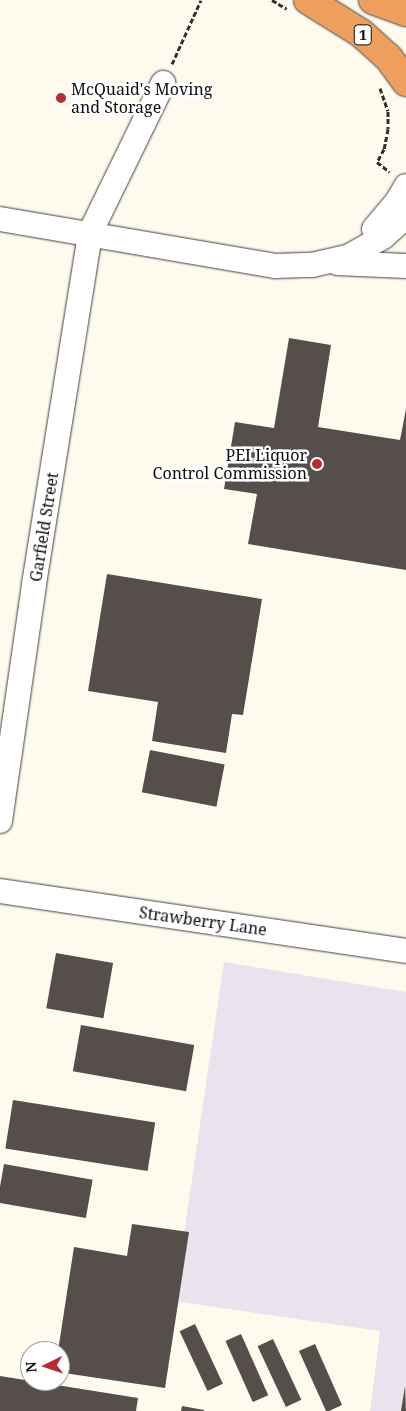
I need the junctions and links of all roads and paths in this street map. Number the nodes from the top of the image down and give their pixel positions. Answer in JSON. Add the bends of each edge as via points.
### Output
{"nodes":[{"id":1,"x":201,"y":0,"type":"edge"},
{"id":2,"x":272,"y":0,"type":"edge"},
{"id":3,"x":373,"y":0,"type":"edge"},
{"id":4,"x":300,"y":6,"type":"edge"},
{"id":5,"x":406,"y":12,"type":"edge"},
{"id":6,"x":378,"y":82,"type":"dead end"},
{"id":7,"x":406,"y":82,"type":"edge"},
{"id":8,"x":163,"y":83,"type":"joint"},
{"id":9,"x":377,"y":162,"type":"dead end"},
{"id":10,"x":406,"y":186,"type":"edge"},
{"id":11,"x":406,"y":216,"type":"edge"},
{"id":12,"x":0,"y":219,"type":"edge"},
{"id":13,"x":90,"y":232,"type":"junction"},
{"id":14,"x":247,"y":261,"type":"junction"},
{"id":15,"x":330,"y":262,"type":"junction"},
{"id":16,"x":406,"y":266,"type":"edge"},
{"id":17,"x":0,"y":821,"type":"edge"},
{"id":18,"x":0,"y":891,"type":"edge"},
{"id":19,"x":406,"y":951,"type":"edge"}],
"edges":[{"from":1,"to":8,"type":"path"},
{"from":2,"to":4,"type":"path"},
{"from":3,"to":5,"type":"highway","number":"1"},
{"from":4,"to":7,"type":"highway","number":"1","via":[[361,33],[388,57]]},
{"from":6,"to":9,"type":"path","via":[[388,111],[388,129],[384,149]]},
{"from":8,"to":13,"type":"street","name":"Garfield Street"},
{"from":10,"to":14,"type":"street","via":[[377,227],[342,249],[310,258]]},
{"from":11,"to":15,"type":"street","via":[[383,236],[348,257]]},
{"from":12,"to":13,"type":"street"},
{"from":13,"to":14,"type":"street"},
{"from":13,"to":17,"type":"street","name":"Garfield Street"},
{"from":14,"to":15,"type":"street","via":[[276,266]]},
{"from":15,"to":16,"type":"street"},
{"from":18,"to":19,"type":"street","name":"Strawberry Lane"}]}
